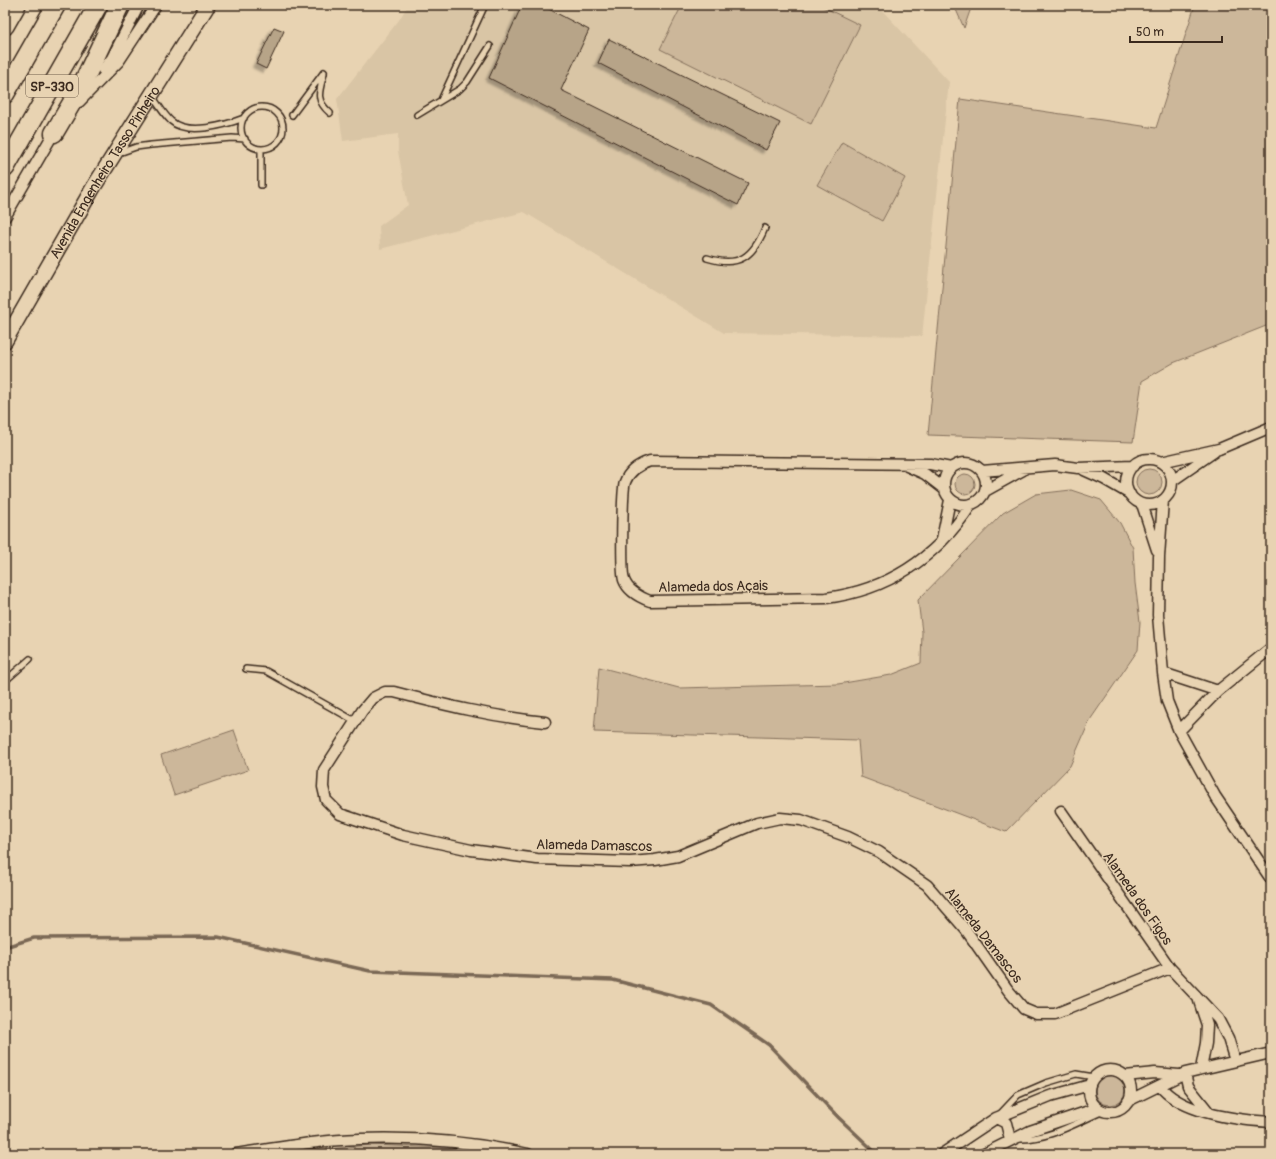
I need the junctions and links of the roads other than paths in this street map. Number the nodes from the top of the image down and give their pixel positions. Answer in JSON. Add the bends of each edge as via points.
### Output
{"nodes":[{"id":1,"x":17,"y":5,"type":"edge"},
{"id":2,"x":56,"y":5,"type":"edge"},
{"id":3,"x":98,"y":5,"type":"edge"},
{"id":4,"x":120,"y":5,"type":"edge"},
{"id":5,"x":139,"y":5,"type":"edge"},
{"id":6,"x":156,"y":5,"type":"edge"},
{"id":7,"x":208,"y":5,"type":"edge"},
{"id":8,"x":485,"y":5,"type":"edge"},
{"id":9,"x":5,"y":26,"type":"edge"},
{"id":10,"x":490,"y":46,"type":"dead end"},
{"id":11,"x":5,"y":94,"type":"edge"},
{"id":12,"x":152,"y":95,"type":"junction"},
{"id":13,"x":82,"y":99,"type":"junction"},
{"id":14,"x":441,"y":100,"type":"junction"},
{"id":15,"x":330,"y":113,"type":"dead end"},
{"id":16,"x":292,"y":115,"type":"dead end"},
{"id":17,"x":417,"y":115,"type":"dead end"},
{"id":18,"x":244,"y":118,"type":"junction"},
{"id":19,"x":54,"y":133,"type":"junction"},
{"id":20,"x":245,"y":139,"type":"junction"},
{"id":21,"x":261,"y":149,"type":"junction"},
{"id":22,"x":116,"y":154,"type":"junction"},
{"id":23,"x":5,"y":168,"type":"edge"},
{"id":24,"x":261,"y":185,"type":"dead end"},
{"id":25,"x":5,"y":217,"type":"edge"},
{"id":26,"x":765,"y":228,"type":"dead end"},
{"id":27,"x":707,"y":258,"type":"dead end"},
{"id":28,"x":5,"y":341,"type":"edge"},
{"id":29,"x":1271,"y":427,"type":"edge"},
{"id":30,"x":1219,"y":449,"type":"junction"},
{"id":31,"x":1160,"y":462,"type":"junction"},
{"id":32,"x":905,"y":465,"type":"junction"},
{"id":33,"x":1133,"y":466,"type":"junction"},
{"id":34,"x":951,"y":468,"type":"junction"},
{"id":35,"x":1026,"y":468,"type":"junction"},
{"id":36,"x":1078,"y":468,"type":"junction"},
{"id":37,"x":982,"y":471,"type":"junction"},
{"id":38,"x":1172,"y":480,"type":"junction"},
{"id":39,"x":943,"y":488,"type":"junction"},
{"id":40,"x":985,"y":491,"type":"junction"},
{"id":41,"x":1130,"y":494,"type":"junction"},
{"id":42,"x":950,"y":500,"type":"junction"},
{"id":43,"x":1163,"y":500,"type":"junction"},
{"id":44,"x":1142,"y":504,"type":"junction"},
{"id":45,"x":971,"y":505,"type":"junction"},
{"id":46,"x":941,"y":541,"type":"junction"},
{"id":47,"x":1159,"y":558,"type":"junction"},
{"id":48,"x":1271,"y":648,"type":"edge"},
{"id":49,"x":30,"y":659,"type":"dead end"},
{"id":50,"x":246,"y":669,"type":"dead end"},
{"id":51,"x":1162,"y":673,"type":"junction"},
{"id":52,"x":5,"y":681,"type":"edge"},
{"id":53,"x":1218,"y":691,"type":"junction"},
{"id":54,"x":355,"y":721,"type":"junction"},
{"id":55,"x":545,"y":722,"type":"dead end"},
{"id":56,"x":1179,"y":731,"type":"junction"},
{"id":57,"x":1061,"y":811,"type":"dead end"},
{"id":58,"x":1271,"y":879,"type":"edge"},
{"id":59,"x":1170,"y":968,"type":"junction"},
{"id":60,"x":1197,"y":998,"type":"junction"},
{"id":61,"x":1271,"y":1054,"type":"edge"},
{"id":62,"x":1235,"y":1061,"type":"junction"},
{"id":63,"x":1201,"y":1069,"type":"junction"},
{"id":64,"x":1182,"y":1074,"type":"junction"},
{"id":65,"x":1125,"y":1076,"type":"junction"},
{"id":66,"x":1092,"y":1081,"type":"junction"},
{"id":67,"x":1160,"y":1086,"type":"junction"},
{"id":68,"x":1128,"y":1101,"type":"junction"},
{"id":69,"x":1101,"y":1109,"type":"junction"},
{"id":70,"x":1210,"y":1112,"type":"junction"},
{"id":71,"x":996,"y":1118,"type":"junction"},
{"id":72,"x":1271,"y":1122,"type":"edge"},
{"id":73,"x":1010,"y":1139,"type":"junction"},
{"id":74,"x":236,"y":1154,"type":"edge"},
{"id":75,"x":528,"y":1154,"type":"edge"},
{"id":76,"x":942,"y":1154,"type":"edge"},
{"id":77,"x":984,"y":1154,"type":"edge"}],
"edges":[{"from":1,"to":9,"type":"highway"},
{"from":2,"to":11,"type":"highway","number":"SP-330"},
{"from":3,"to":23,"type":"highway","number":"SP-330"},
{"from":4,"to":19,"type":"highway","via":[[80,88]]},
{"from":5,"to":13,"type":"street","via":[[112,58]]},
{"from":6,"to":13,"type":"street","via":[[119,61]]},
{"from":7,"to":12,"type":"main road","name":"Avenida Engenheiro Tasso Pinheiro"},
{"from":8,"to":14,"type":"lane"},
{"from":10,"to":14,"type":"lane","via":[[467,82]]},
{"from":12,"to":18,"type":"lane","via":[[171,121],[186,128],[217,126]]},
{"from":12,"to":22,"type":"main road","name":"Avenida Engenheiro Tasso Pinheiro"},
{"from":13,"to":19,"type":"street"},
{"from":14,"to":17,"type":"lane"},
{"from":15,"to":16,"type":"lane","via":[[320,103],[319,93],[324,72]]},
{"from":18,"to":20,"type":"lane","via":[[241,124]]},
{"from":18,"to":21,"type":"lane","via":[[254,108],[262,107],[269,108],[281,117],[282,136],[273,146]]},
{"from":19,"to":25,"type":"street"},
{"from":20,"to":21,"type":"lane","via":[[254,147]]},
{"from":20,"to":22,"type":"lane","via":[[151,145]]},
{"from":21,"to":24,"type":"lane"},
{"from":22,"to":28,"type":"main road","name":"Avenida Engenheiro Tasso Pinheiro","via":[[93,188]]},
{"from":26,"to":27,"type":"lane","via":[[749,256],[735,262]]},
{"from":29,"to":30,"type":"street"},
{"from":30,"to":31,"type":"street"},
{"from":30,"to":38,"type":"street"},
{"from":31,"to":33,"type":"street","via":[[1146,459]]},
{"from":31,"to":38,"type":"street","via":[[1166,467]]},
{"from":32,"to":34,"type":"street","name":"Alameda dos Açais","via":[[930,464]]},
{"from":32,"to":39,"type":"street","via":[[925,474]]},
{"from":32,"to":46,"type":"street","name":"Alameda dos Açais","via":[[650,462],[643,464],[632,470],[623,487],[624,579],[632,592],[650,601],[826,598],[860,592],[892,579],[918,563]]},
{"from":33,"to":36,"type":"street"},
{"from":33,"to":41,"type":"street","via":[[1126,479]]},
{"from":34,"to":37,"type":"street","via":[[964,463],[977,466]]},
{"from":34,"to":39,"type":"street","via":[[943,480]]},
{"from":35,"to":36,"type":"street","via":[[1055,465]]},
{"from":35,"to":37,"type":"street"},
{"from":35,"to":40,"type":"street"},
{"from":36,"to":41,"type":"street","via":[[1104,478]]},
{"from":37,"to":40,"type":"street","via":[[986,484]]},
{"from":38,"to":43,"type":"street","via":[[1168,495]]},
{"from":39,"to":42,"type":"street"},
{"from":40,"to":45,"type":"street","via":[[977,502]]},
{"from":41,"to":44,"type":"street"},
{"from":42,"to":45,"type":"street","via":[[957,504]]},
{"from":42,"to":46,"type":"street"},
{"from":43,"to":44,"type":"street","via":[[1157,504]]},
{"from":43,"to":47,"type":"street"},
{"from":44,"to":47,"type":"street"},
{"from":45,"to":46,"type":"street","name":"Alameda dos Açais"},
{"from":47,"to":51,"type":"street","via":[[1158,615]]},
{"from":48,"to":53,"type":"street"},
{"from":49,"to":52,"type":"lane"},
{"from":50,"to":54,"type":"lane","via":[[266,671]]},
{"from":51,"to":53,"type":"street"},
{"from":51,"to":56,"type":"street","via":[[1167,701]]},
{"from":53,"to":56,"type":"street"},
{"from":54,"to":55,"type":"street","name":"Alameda Damascos","via":[[373,698],[385,692],[394,692],[462,709]]},
{"from":54,"to":59,"type":"street","name":"Alameda Damascos","via":[[324,770],[323,787],[326,800],[340,814],[403,835],[471,850],[537,859],[630,862],[678,856],[757,823],[780,818],[802,820],[879,852],[927,885],[966,930],[1024,1009],[1036,1014],[1055,1014]]},
{"from":56,"to":58,"type":"street","via":[[1215,796]]},
{"from":57,"to":59,"type":"street","name":"Alameda dos Figos"},
{"from":59,"to":60,"type":"street","name":"Alameda dos Figos"},
{"from":60,"to":62,"type":"street","name":"Alameda dos Figos","via":[[1218,1020],[1228,1038]]},
{"from":60,"to":63,"type":"street","name":"Alameda dos Figos","via":[[1208,1025]]},
{"from":61,"to":62,"type":"street"},
{"from":62,"to":63,"type":"street"},
{"from":63,"to":64,"type":"street"},
{"from":64,"to":65,"type":"street"},
{"from":64,"to":67,"type":"street"},
{"from":64,"to":70,"type":"street","via":[[1188,1086]]},
{"from":65,"to":66,"type":"street","via":[[1110,1070],[1099,1073]]},
{"from":65,"to":68,"type":"street","via":[[1131,1088]]},
{"from":66,"to":69,"type":"street","via":[[1090,1098]]},
{"from":66,"to":71,"type":"street"},
{"from":66,"to":71,"type":"lane","via":[[1076,1074],[1066,1076],[1025,1092]]},
{"from":67,"to":68,"type":"street"},
{"from":67,"to":70,"type":"street","via":[[1180,1103]]},
{"from":68,"to":69,"type":"street","via":[[1118,1110]]},
{"from":69,"to":73,"type":"street","via":[[1058,1120]]},
{"from":70,"to":72,"type":"street"},
{"from":71,"to":73,"type":"street","via":[[1006,1123]]},
{"from":71,"to":76,"type":"street"},
{"from":73,"to":77,"type":"street"},
{"from":74,"to":75,"type":"street","via":[[314,1142],[359,1139],[460,1142]]}]}
